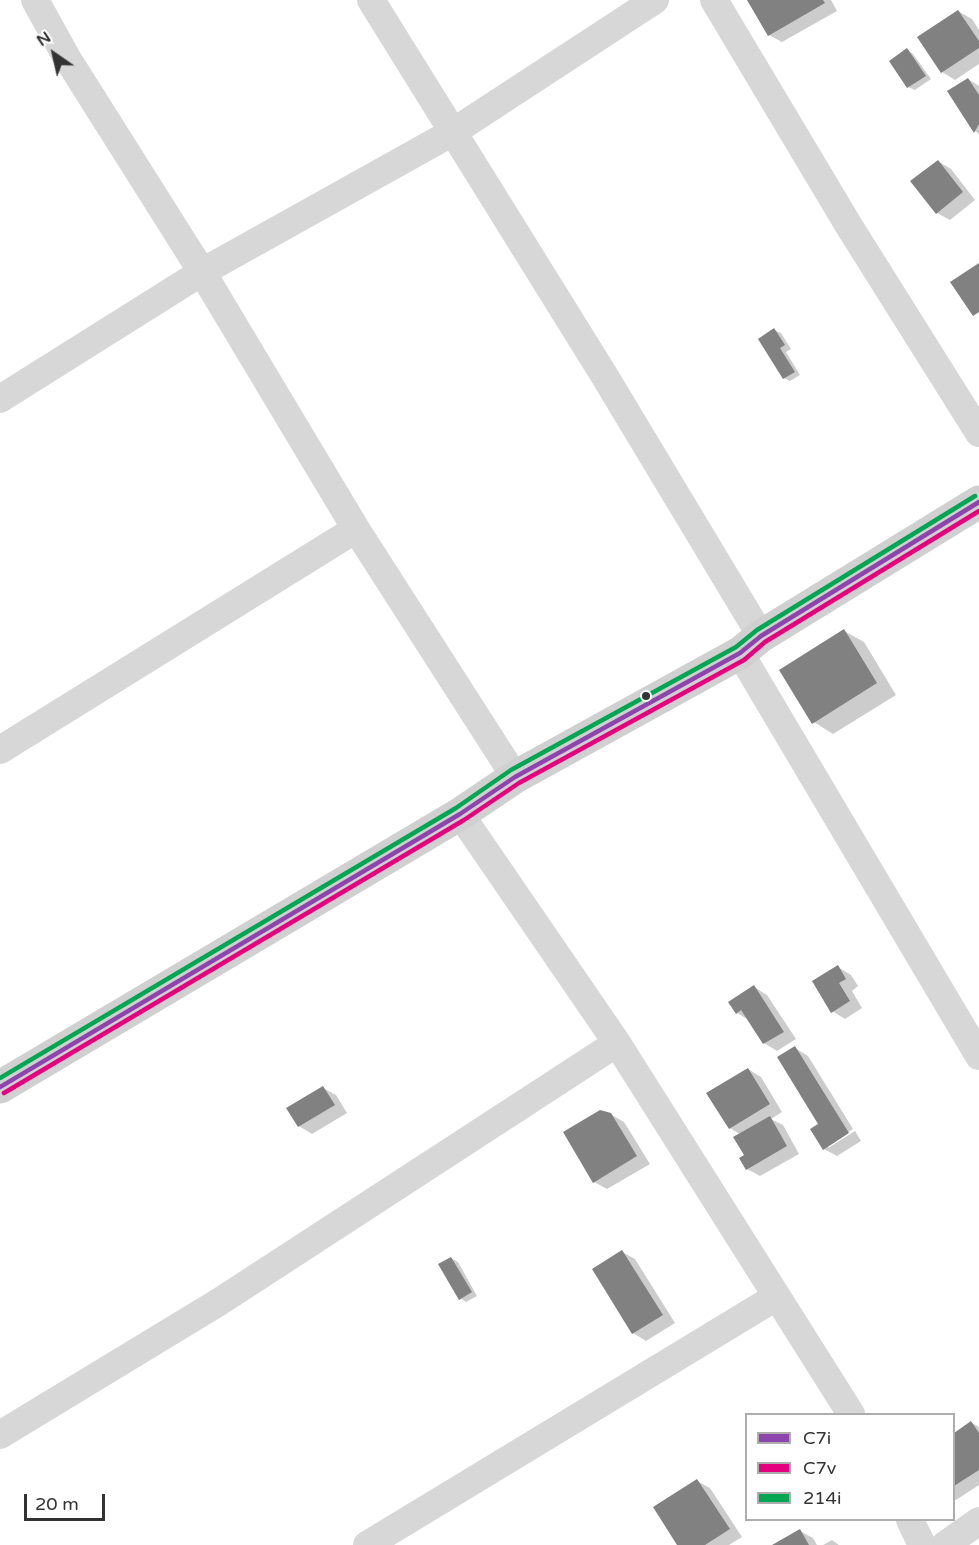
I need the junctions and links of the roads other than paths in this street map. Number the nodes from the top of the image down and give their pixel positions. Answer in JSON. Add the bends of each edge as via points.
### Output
{"nodes":[{"id":1,"x":35,"y":0,"type":"edge"},
{"id":2,"x":371,"y":0,"type":"edge"},
{"id":3,"x":655,"y":0,"type":"edge"},
{"id":4,"x":714,"y":0,"type":"edge"},
{"id":5,"x":453,"y":132,"type":"junction"},
{"id":6,"x":202,"y":272,"type":"junction"},
{"id":7,"x":0,"y":399,"type":"edge"},
{"id":8,"x":979,"y":433,"type":"edge"},
{"id":9,"x":979,"y":502,"type":"edge"},
{"id":10,"x":356,"y":529,"type":"junction"},
{"id":11,"x":751,"y":645,"type":"junction"},
{"id":12,"x":0,"y":750,"type":"edge"},
{"id":13,"x":515,"y":777,"type":"junction"},
{"id":14,"x":460,"y":814,"type":"junction"},
{"id":15,"x":617,"y":1043,"type":"junction"},
{"id":16,"x":979,"y":1056,"type":"edge"},
{"id":17,"x":0,"y":1087,"type":"edge"},
{"id":18,"x":776,"y":1297,"type":"junction"},
{"id":19,"x":849,"y":1413,"type":"edge"},
{"id":20,"x":0,"y":1435,"type":"edge"},
{"id":21,"x":910,"y":1521,"type":"edge"},
{"id":22,"x":979,"y":1521,"type":"edge"},
{"id":23,"x":367,"y":1545,"type":"edge"},
{"id":24,"x":922,"y":1545,"type":"edge"},
{"id":25,"x":945,"y":1545,"type":"edge"}],
"edges":[{"from":1,"to":6,"type":"street","via":[[67,58]]},
{"from":2,"to":5,"type":"street"},
{"from":3,"to":5,"type":"street"},
{"from":4,"to":8,"type":"street"},
{"from":5,"to":6,"type":"street"},
{"from":5,"to":11,"type":"street","via":[[604,375]]},
{"from":6,"to":7,"type":"street"},
{"from":6,"to":10,"type":"street"},
{"from":9,"to":11,"type":"street"},
{"from":10,"to":12,"type":"street"},
{"from":10,"to":13,"type":"street"},
{"from":11,"to":13,"type":"street"},
{"from":11,"to":16,"type":"street"},
{"from":13,"to":14,"type":"street"},
{"from":14,"to":15,"type":"street"},
{"from":14,"to":17,"type":"street"},
{"from":15,"to":18,"type":"street"},
{"from":15,"to":20,"type":"street","via":[[219,1302]]},
{"from":18,"to":19,"type":"street"},
{"from":18,"to":23,"type":"street"},
{"from":21,"to":24,"type":"street"},
{"from":22,"to":25,"type":"street"}]}
